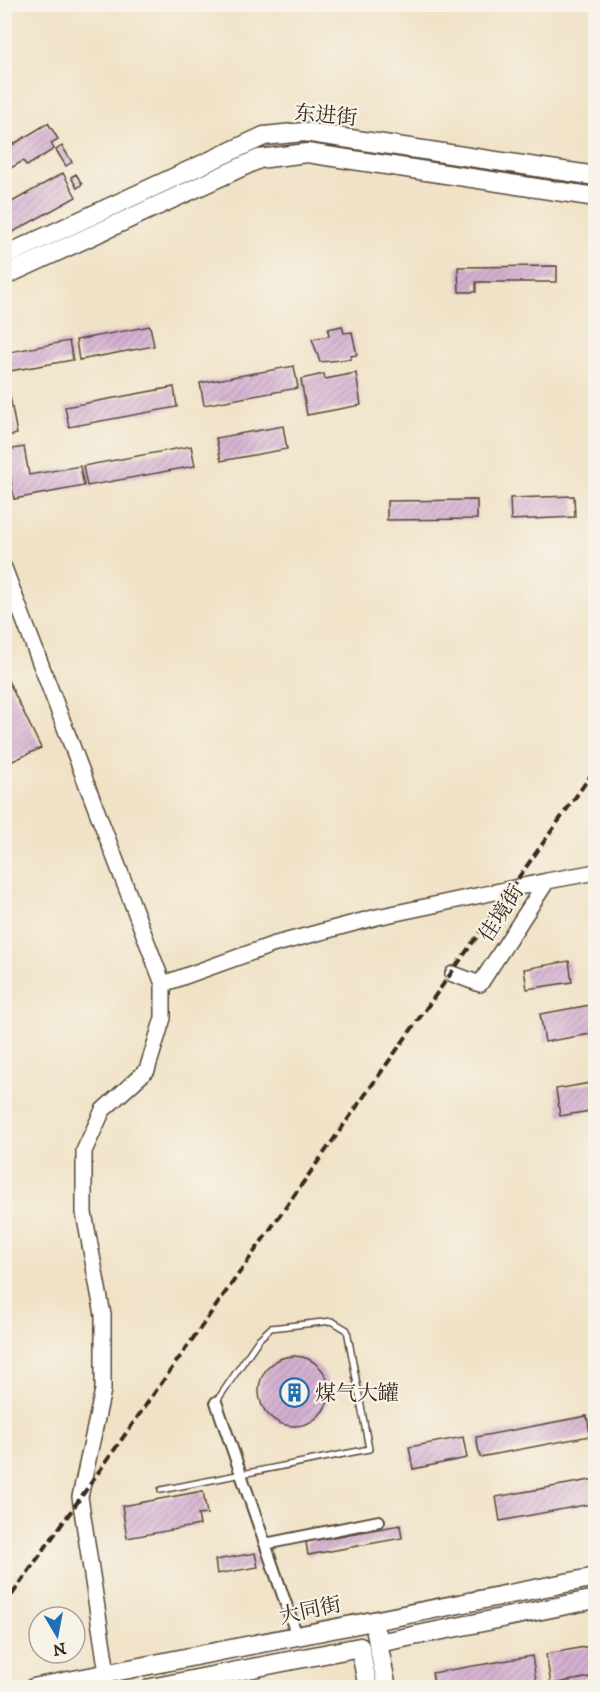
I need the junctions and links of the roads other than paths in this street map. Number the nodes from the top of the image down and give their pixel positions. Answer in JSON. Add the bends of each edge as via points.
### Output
{"nodes":[{"id":1,"x":596,"y":176,"type":"edge"},
{"id":2,"x":596,"y":196,"type":"edge"},
{"id":3,"x":4,"y":256,"type":"edge"},
{"id":4,"x":4,"y":276,"type":"edge"},
{"id":5,"x":4,"y":568,"type":"edge"},
{"id":6,"x":596,"y":872,"type":"edge"},
{"id":7,"x":547,"y":881,"type":"junction"},
{"id":8,"x":453,"y":974,"type":"dead end"},
{"id":9,"x":163,"y":984,"type":"junction"},
{"id":10,"x":216,"y":1402,"type":"joint"},
{"id":11,"x":241,"y":1473,"type":"junction"},
{"id":12,"x":161,"y":1490,"type":"dead end"},
{"id":13,"x":379,"y":1521,"type":"dead end"},
{"id":14,"x":265,"y":1544,"type":"junction"},
{"id":15,"x":596,"y":1577,"type":"edge"},
{"id":16,"x":596,"y":1599,"type":"edge"},
{"id":17,"x":373,"y":1620,"type":"junction"},
{"id":18,"x":355,"y":1624,"type":"junction"},
{"id":19,"x":297,"y":1636,"type":"junction"},
{"id":20,"x":378,"y":1643,"type":"junction"},
{"id":21,"x":360,"y":1647,"type":"junction"},
{"id":22,"x":107,"y":1673,"type":"junction"},
{"id":23,"x":33,"y":1688,"type":"edge"},
{"id":24,"x":151,"y":1688,"type":"edge"},
{"id":25,"x":368,"y":1688,"type":"edge"},
{"id":26,"x":387,"y":1688,"type":"edge"}],
"edges":[{"from":1,"to":3,"type":"main road","name":"东进街","via":[[304,132],[264,136]]},
{"from":2,"to":4,"type":"main road","name":"东进街","via":[[307,153],[259,159]]},
{"from":5,"to":9,"type":"main road"},
{"from":6,"to":7,"type":"main road","name":"佳境街"},
{"from":7,"to":8,"type":"main road","name":"佳境街","via":[[480,984]]},
{"from":7,"to":9,"type":"main road","via":[[293,939]]},
{"from":9,"to":22,"type":"main road","via":[[163,1018],[147,1070],[103,1110],[84,1151],[84,1212],[103,1315],[104,1390],[80,1497]]},
{"from":10,"to":11,"type":"street"},
{"from":10,"to":11,"type":"lane","via":[[259,1339],[271,1328],[332,1321],[347,1330],[369,1449]]},
{"from":11,"to":12,"type":"lane"},
{"from":11,"to":14,"type":"street"},
{"from":13,"to":14,"type":"street"},
{"from":14,"to":19,"type":"street"},
{"from":15,"to":17,"type":"main road","name":"大同街"},
{"from":16,"to":20,"type":"main road"},
{"from":17,"to":18,"type":"main road","name":"大同街"},
{"from":17,"to":20,"type":"main road"},
{"from":18,"to":19,"type":"main road","name":"大同街"},
{"from":18,"to":21,"type":"main road"},
{"from":19,"to":22,"type":"main road","name":"大同街"},
{"from":20,"to":21,"type":"main road"},
{"from":20,"to":26,"type":"main road"},
{"from":21,"to":24,"type":"main road"},
{"from":21,"to":25,"type":"main road"},
{"from":22,"to":23,"type":"main road","name":"大同街"}]}
